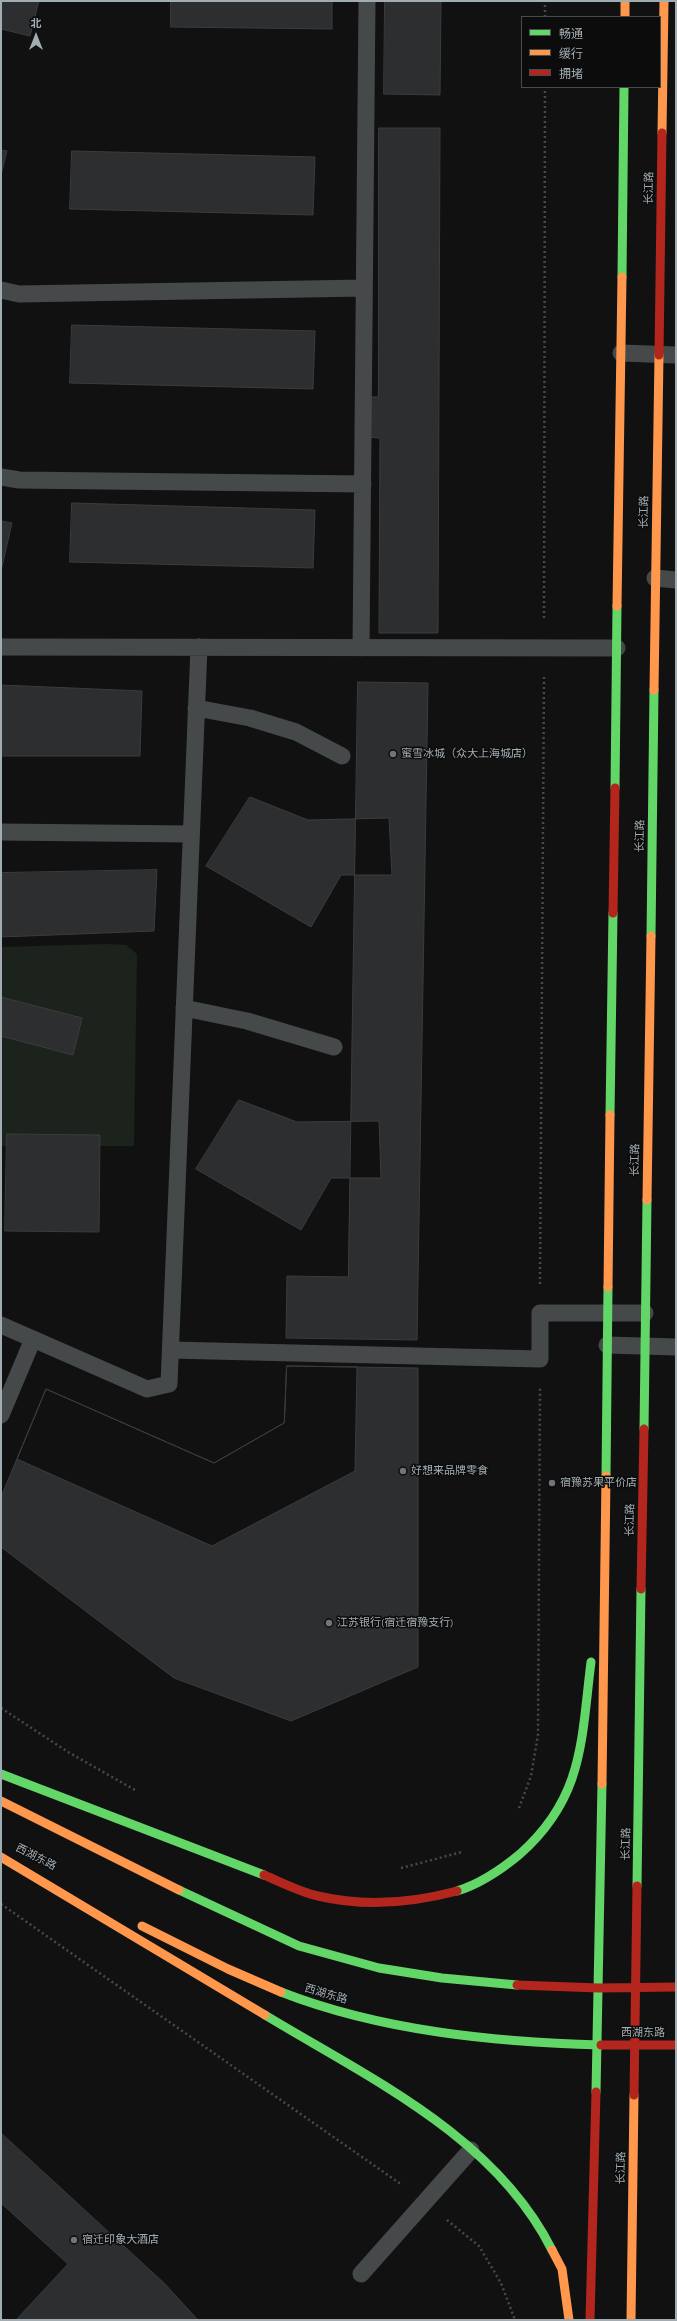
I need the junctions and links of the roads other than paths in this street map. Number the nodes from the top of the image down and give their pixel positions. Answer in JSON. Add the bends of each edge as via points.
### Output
{"nodes":[{"id":1,"x":367,"y":1,"type":"edge"},
{"id":2,"x":626,"y":1,"type":"edge"},
{"id":3,"x":664,"y":1,"type":"edge"},
{"id":4,"x":625,"y":16,"type":"edge"},
{"id":5,"x":624,"y":88,"type":"edge"},
{"id":6,"x":669,"y":111,"type":"edge"},
{"id":7,"x":364,"y":288,"type":"junction"},
{"id":8,"x":1,"y":290,"type":"edge"},
{"id":9,"x":621,"y":353,"type":"junction"},
{"id":10,"x":658,"y":354,"type":"junction"},
{"id":11,"x":676,"y":355,"type":"edge"},
{"id":12,"x":1,"y":478,"type":"edge"},
{"id":13,"x":362,"y":484,"type":"junction"},
{"id":14,"x":655,"y":578,"type":"junction"},
{"id":15,"x":676,"y":580,"type":"edge"},
{"id":16,"x":1,"y":647,"type":"edge"},
{"id":17,"x":199,"y":647,"type":"junction"},
{"id":18,"x":361,"y":648,"type":"junction"},
{"id":19,"x":617,"y":648,"type":"junction"},
{"id":20,"x":196,"y":708,"type":"junction"},
{"id":21,"x":342,"y":756,"type":"dead end"},
{"id":22,"x":1,"y":832,"type":"edge"},
{"id":23,"x":191,"y":834,"type":"junction"},
{"id":24,"x":184,"y":1008,"type":"junction"},
{"id":25,"x":334,"y":1047,"type":"dead end"},
{"id":26,"x":608,"y":1313,"type":"junction"},
{"id":27,"x":645,"y":1313,"type":"junction"},
{"id":28,"x":1,"y":1325,"type":"edge"},
{"id":29,"x":33,"y":1339,"type":"junction"},
{"id":30,"x":607,"y":1346,"type":"junction"},
{"id":31,"x":644,"y":1346,"type":"junction"},
{"id":32,"x":676,"y":1347,"type":"edge"},
{"id":33,"x":171,"y":1350,"type":"junction"},
{"id":34,"x":1,"y":1415,"type":"edge"},
{"id":35,"x":605,"y":1558,"type":"junction"},
{"id":36,"x":1,"y":1774,"type":"edge"},
{"id":37,"x":1,"y":1801,"type":"edge"},
{"id":38,"x":1,"y":1853,"type":"edge"},
{"id":39,"x":1,"y":1857,"type":"edge"},
{"id":40,"x":86,"y":1896,"type":"dead end"},
{"id":41,"x":135,"y":1922,"type":"dead end"},
{"id":42,"x":636,"y":1986,"type":"junction"},
{"id":43,"x":676,"y":1987,"type":"edge"},
{"id":44,"x":599,"y":1988,"type":"junction"},
{"id":45,"x":598,"y":2045,"type":"junction"},
{"id":46,"x":635,"y":2045,"type":"junction"},
{"id":47,"x":676,"y":2045,"type":"edge"},
{"id":48,"x":471,"y":2150,"type":"junction"},
{"id":49,"x":361,"y":2274,"type":"dead end"},
{"id":50,"x":569,"y":2320,"type":"edge"},
{"id":51,"x":590,"y":2320,"type":"edge"},
{"id":52,"x":631,"y":2320,"type":"edge"}],
"edges":[{"from":1,"to":7,"type":"lane"},
{"from":2,"to":4,"type":"street"},
{"from":3,"to":6,"type":"street","name":"长江路"},
{"from":5,"to":9,"type":"street"},
{"from":6,"to":10,"type":"street","name":"长江路"},
{"from":7,"to":8,"type":"lane","via":[[19,294]]},
{"from":7,"to":13,"type":"lane"},
{"from":9,"to":10,"type":"lane"},
{"from":9,"to":19,"type":"street"},
{"from":10,"to":11,"type":"lane"},
{"from":10,"to":14,"type":"street","name":"长江路"},
{"from":12,"to":13,"type":"lane"},
{"from":13,"to":18,"type":"lane"},
{"from":14,"to":15,"type":"lane"},
{"from":14,"to":27,"type":"street","name":"长江路"},
{"from":16,"to":17,"type":"lane"},
{"from":17,"to":18,"type":"lane"},
{"from":17,"to":20,"type":"lane"},
{"from":18,"to":19,"type":"lane"},
{"from":19,"to":26,"type":"street"},
{"from":20,"to":21,"type":"lane","via":[[250,718],[296,732]]},
{"from":20,"to":23,"type":"lane"},
{"from":22,"to":23,"type":"lane"},
{"from":23,"to":24,"type":"lane"},
{"from":24,"to":25,"type":"lane","via":[[247,1021]]},
{"from":24,"to":33,"type":"lane"},
{"from":26,"to":27,"type":"lane"},
{"from":26,"to":30,"type":"street"},
{"from":26,"to":33,"type":"lane","via":[[540,1313],[540,1359]]},
{"from":27,"to":31,"type":"street","name":"长江路"},
{"from":28,"to":29,"type":"lane"},
{"from":29,"to":33,"type":"lane","via":[[147,1389],[170,1384]]},
{"from":29,"to":34,"type":"lane"},
{"from":30,"to":31,"type":"lane"},
{"from":30,"to":35,"type":"street"},
{"from":31,"to":32,"type":"lane"},
{"from":31,"to":42,"type":"street","name":"长江路"},
{"from":35,"to":36,"type":"street","via":[[581,1744],[574,1775],[564,1800],[545,1830],[522,1853],[497,1872],[465,1890],[429,1898],[354,1903],[317,1896]]},
{"from":35,"to":44,"type":"street"},
{"from":37,"to":44,"type":"street","via":[[116,1860],[299,1946],[379,1968],[442,1978],[514,1985]]},
{"from":38,"to":40,"type":"street","name":"西湖东路"},
{"from":39,"to":48,"type":"street","via":[[428,2113]]},
{"from":41,"to":45,"type":"street","name":"西湖东路","via":[[241,1977],[316,2005],[402,2025],[506,2039]]},
{"from":42,"to":43,"type":"street"},
{"from":42,"to":44,"type":"street"},
{"from":42,"to":46,"type":"street","name":"长江路"},
{"from":44,"to":45,"type":"street"},
{"from":45,"to":46,"type":"street","name":"西湖东路"},
{"from":45,"to":51,"type":"street"},
{"from":46,"to":47,"type":"street","name":"西湖东路"},
{"from":46,"to":52,"type":"street","name":"长江路"},
{"from":48,"to":49,"type":"lane"},
{"from":48,"to":50,"type":"street","via":[[504,2178],[541,2227],[562,2269]]}]}
